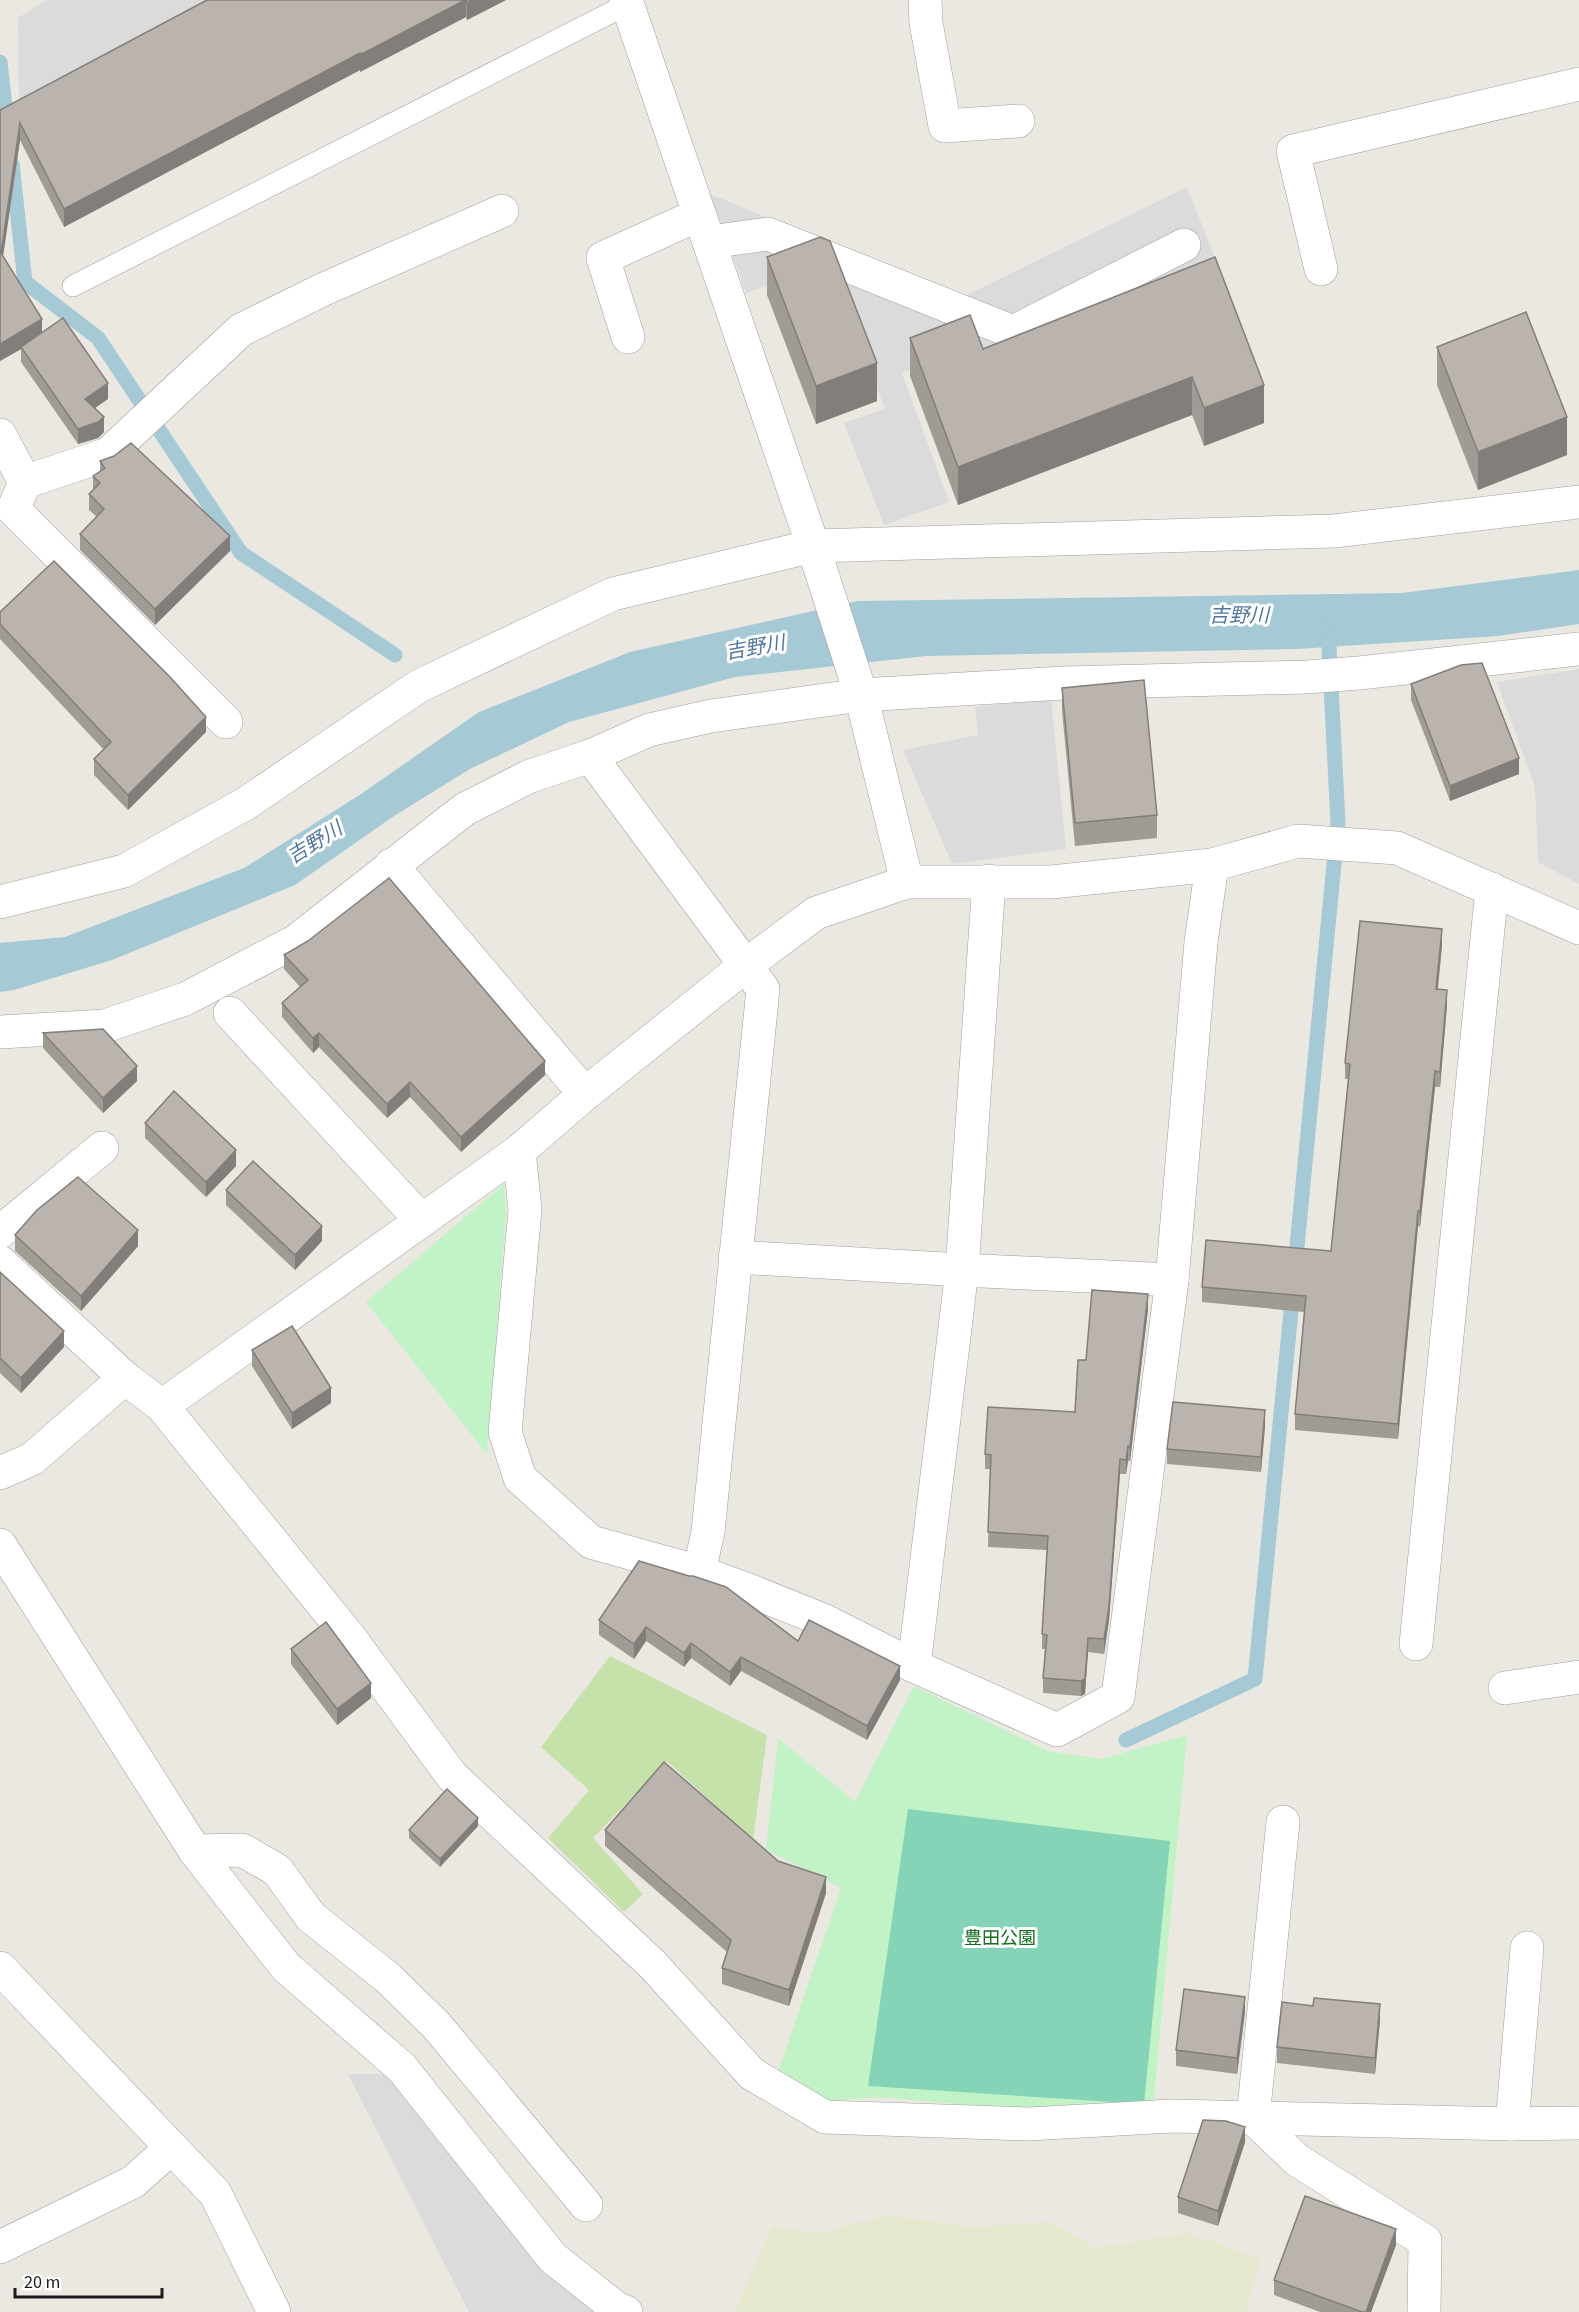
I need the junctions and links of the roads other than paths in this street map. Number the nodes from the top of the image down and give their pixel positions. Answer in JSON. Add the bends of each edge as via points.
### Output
{"nodes":[{"id":1,"x":925,"y":0,"type":"edge"},
{"id":2,"x":627,"y":2,"type":"edge"},
{"id":3,"x":1579,"y":84,"type":"edge"},
{"id":4,"x":1018,"y":121,"type":"dead end"},
{"id":5,"x":502,"y":211,"type":"dead end"},
{"id":6,"x":704,"y":228,"type":"junction"},
{"id":7,"x":1184,"y":245,"type":"dead end"},
{"id":8,"x":1321,"y":269,"type":"dead end"},
{"id":9,"x":73,"y":286,"type":"dead end"},
{"id":10,"x":628,"y":337,"type":"dead end"},
{"id":11,"x":0,"y":435,"type":"edge"},
{"id":12,"x":1579,"y":502,"type":"edge"},
{"id":13,"x":13,"y":504,"type":"edge"},
{"id":14,"x":813,"y":546,"type":"junction"},
{"id":15,"x":1579,"y":650,"type":"edge"},
{"id":16,"x":856,"y":684,"type":"junction"},
{"id":17,"x":226,"y":722,"type":"dead end"},
{"id":18,"x":590,"y":756,"type":"junction"},
{"id":19,"x":391,"y":865,"type":"junction"},
{"id":20,"x":1212,"y":866,"type":"junction"},
{"id":21,"x":989,"y":881,"type":"junction"},
{"id":22,"x":907,"y":882,"type":"junction"},
{"id":23,"x":1492,"y":889,"type":"junction"},
{"id":24,"x":0,"y":902,"type":"edge"},
{"id":25,"x":1579,"y":928,"type":"edge"},
{"id":26,"x":746,"y":965,"type":"junction"},
{"id":27,"x":230,"y":1013,"type":"dead end"},
{"id":28,"x":0,"y":1032,"type":"edge"},
{"id":29,"x":585,"y":1094,"type":"junction"},
{"id":30,"x":102,"y":1148,"type":"dead end"},
{"id":31,"x":519,"y":1151,"type":"junction"},
{"id":32,"x":422,"y":1221,"type":"junction"},
{"id":33,"x":0,"y":1232,"type":"edge"},
{"id":34,"x":735,"y":1257,"type":"junction"},
{"id":35,"x":0,"y":1262,"type":"edge"},
{"id":36,"x":962,"y":1270,"type":"junction"},
{"id":37,"x":1172,"y":1280,"type":"junction"},
{"id":38,"x":125,"y":1378,"type":"junction"},
{"id":39,"x":162,"y":1406,"type":"junction"},
{"id":40,"x":0,"y":1473,"type":"edge"},
{"id":41,"x":0,"y":1545,"type":"edge"},
{"id":42,"x":699,"y":1572,"type":"junction"},
{"id":43,"x":1416,"y":1644,"type":"dead end"},
{"id":44,"x":914,"y":1666,"type":"junction"},
{"id":45,"x":1579,"y":1677,"type":"edge"},
{"id":46,"x":1505,"y":1688,"type":"dead end"},
{"id":47,"x":1283,"y":1822,"type":"dead end"},
{"id":48,"x":195,"y":1851,"type":"junction"},
{"id":49,"x":1527,"y":1947,"type":"dead end"},
{"id":50,"x":0,"y":1968,"type":"edge"},
{"id":51,"x":1253,"y":2118,"type":"junction"},
{"id":52,"x":1579,"y":2123,"type":"edge"},
{"id":53,"x":1512,"y":2124,"type":"junction"},
{"id":54,"x":171,"y":2148,"type":"junction"},
{"id":55,"x":586,"y":2205,"type":"dead end"},
{"id":56,"x":0,"y":2247,"type":"edge"},
{"id":57,"x":274,"y":2312,"type":"edge"},
{"id":58,"x":626,"y":2312,"type":"edge"},
{"id":59,"x":1424,"y":2312,"type":"edge"}],
"edges":[{"from":1,"to":4,"type":"street","via":[[945,126]]},
{"from":2,"to":6,"type":"street"},
{"from":2,"to":9,"type":"lane"},
{"from":3,"to":8,"type":"street","via":[[1293,151]]},
{"from":5,"to":13,"type":"street","via":[[241,330],[108,454]]},
{"from":6,"to":7,"type":"street","via":[[768,234],[1013,332]]},
{"from":6,"to":10,"type":"street","via":[[603,258]]},
{"from":6,"to":14,"type":"street"},
{"from":11,"to":13,"type":"street"},
{"from":12,"to":14,"type":"street","via":[[1334,531]]},
{"from":13,"to":17,"type":"street"},
{"from":14,"to":16,"type":"street"},
{"from":14,"to":24,"type":"street","via":[[613,594],[419,686],[245,804],[124,871]]},
{"from":15,"to":16,"type":"street","via":[[1307,677]]},
{"from":16,"to":18,"type":"street","via":[[649,730]]},
{"from":16,"to":22,"type":"street"},
{"from":18,"to":19,"type":"street","via":[[528,777],[465,809]]},
{"from":18,"to":26,"type":"street"},
{"from":19,"to":28,"type":"street","via":[[296,940],[185,999],[105,1026]]},
{"from":19,"to":29,"type":"street"},
{"from":20,"to":21,"type":"street","via":[[1052,882]]},
{"from":20,"to":23,"type":"street","via":[[1298,841],[1397,848]]},
{"from":20,"to":37,"type":"street","via":[[1201,942]]},
{"from":21,"to":22,"type":"street"},
{"from":21,"to":36,"type":"street"},
{"from":22,"to":26,"type":"street","via":[[816,913]]},
{"from":23,"to":25,"type":"street"},
{"from":23,"to":43,"type":"street"},
{"from":26,"to":29,"type":"street"},
{"from":26,"to":34,"type":"street","via":[[763,989]]},
{"from":27,"to":32,"type":"street"},
{"from":29,"to":31,"type":"street"},
{"from":30,"to":33,"type":"street"},
{"from":31,"to":32,"type":"street"},
{"from":31,"to":42,"type":"street","via":[[525,1210],[506,1432],[520,1478],[591,1542]]},
{"from":32,"to":39,"type":"street"},
{"from":34,"to":36,"type":"street"},
{"from":34,"to":42,"type":"street","via":[[708,1532]]},
{"from":35,"to":38,"type":"street"},
{"from":36,"to":37,"type":"street"},
{"from":36,"to":44,"type":"street"},
{"from":37,"to":44,"type":"street","via":[[1118,1697],[1057,1730]]},
{"from":38,"to":39,"type":"street"},
{"from":38,"to":40,"type":"street","via":[[32,1459]]},
{"from":39,"to":51,"type":"street","via":[[351,1639],[452,1776],[652,1965],[752,2074],[825,2117],[1029,2124],[1172,2116]]},
{"from":41,"to":48,"type":"street"},
{"from":42,"to":44,"type":"street","via":[[823,1620]]},
{"from":45,"to":46,"type":"street"},
{"from":47,"to":51,"type":"street"},
{"from":48,"to":55,"type":"street","via":[[243,1850],[277,1870],[311,1917],[388,1978],[436,2025]]},
{"from":48,"to":58,"type":"street","via":[[286,1967],[402,2068],[553,2258]]},
{"from":49,"to":53,"type":"street"},
{"from":50,"to":54,"type":"street"},
{"from":51,"to":53,"type":"street"},
{"from":51,"to":59,"type":"street","via":[[1297,2160],[1425,2241]]},
{"from":52,"to":53,"type":"street"},
{"from":54,"to":56,"type":"street","via":[[133,2182]]},
{"from":54,"to":57,"type":"street","via":[[215,2193]]}]}
